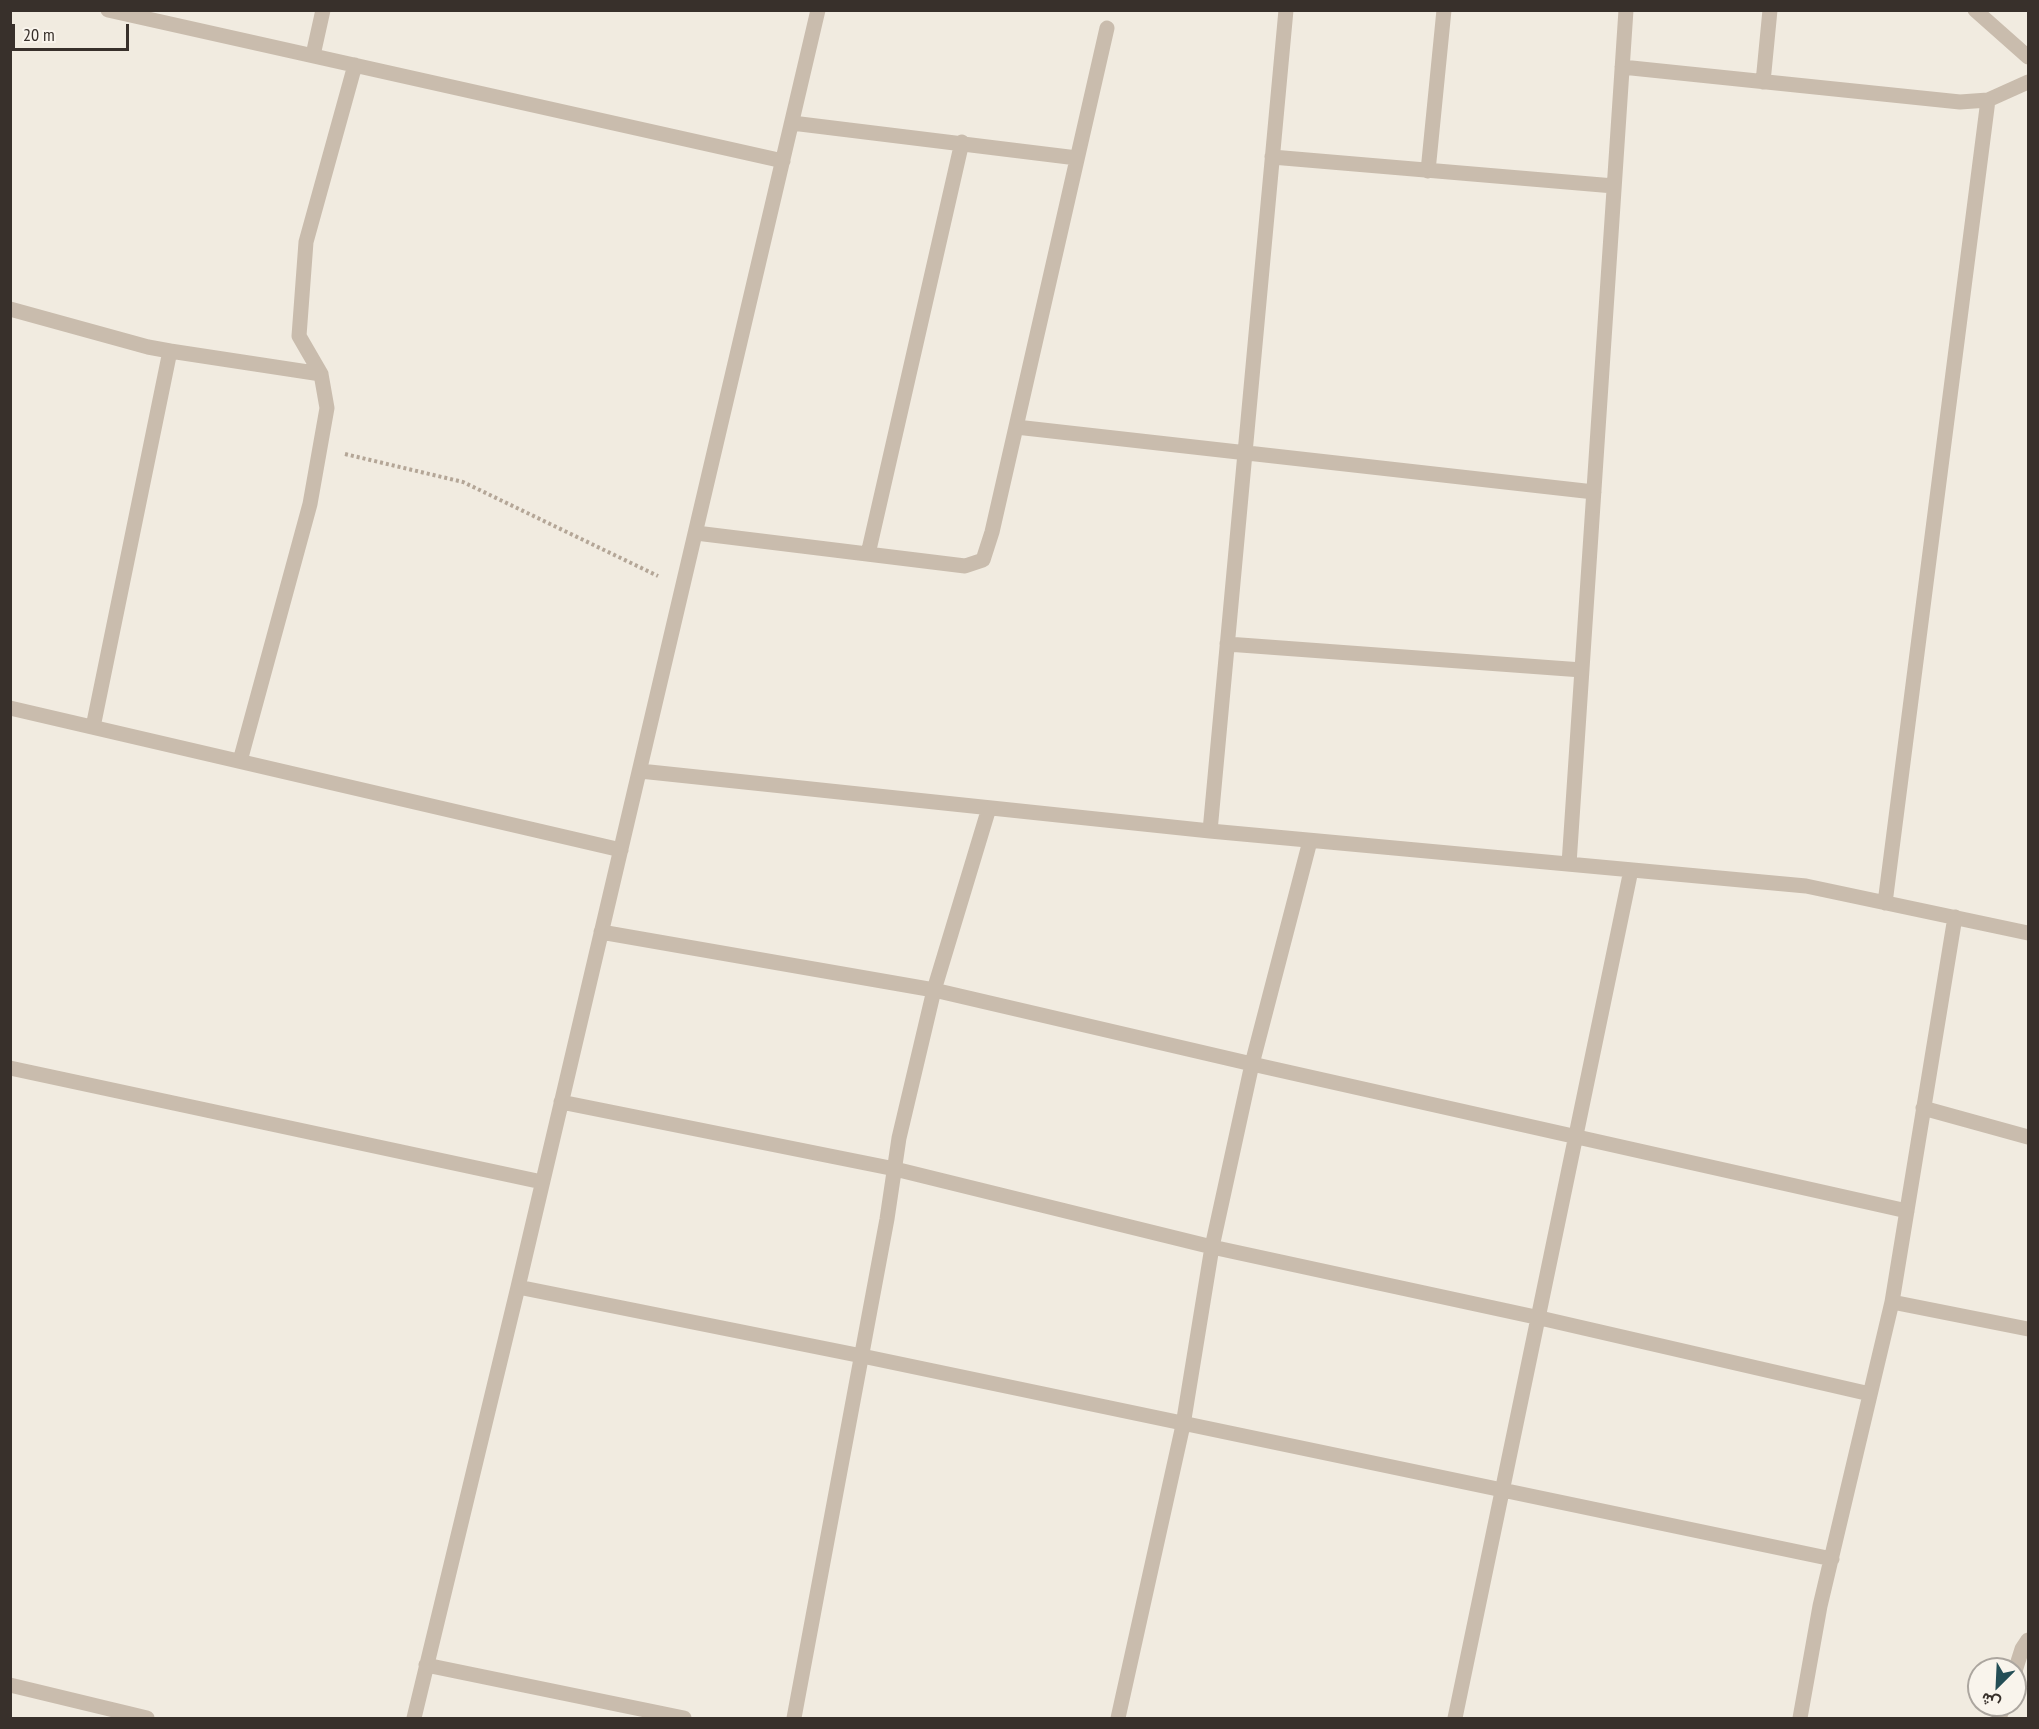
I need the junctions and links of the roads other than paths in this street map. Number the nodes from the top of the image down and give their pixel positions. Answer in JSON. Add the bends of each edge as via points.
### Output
{"nodes":[{"id":1,"x":108,"y":10,"type":"edge"},
{"id":2,"x":323,"y":10,"type":"edge"},
{"id":3,"x":818,"y":10,"type":"edge"},
{"id":4,"x":1286,"y":10,"type":"edge"},
{"id":5,"x":1444,"y":10,"type":"edge"},
{"id":6,"x":1626,"y":10,"type":"edge"},
{"id":7,"x":1770,"y":10,"type":"edge"},
{"id":8,"x":1976,"y":10,"type":"edge"},
{"id":9,"x":1107,"y":27,"type":"dead end"},
{"id":10,"x":313,"y":55,"type":"junction"},
{"id":11,"x":2028,"y":57,"type":"edge"},
{"id":12,"x":355,"y":65,"type":"junction"},
{"id":13,"x":1622,"y":67,"type":"junction"},
{"id":14,"x":1763,"y":82,"type":"junction"},
{"id":15,"x":2028,"y":82,"type":"edge"},
{"id":16,"x":1988,"y":100,"type":"junction"},
{"id":17,"x":792,"y":123,"type":"junction"},
{"id":18,"x":962,"y":142,"type":"junction"},
{"id":19,"x":1272,"y":157,"type":"junction"},
{"id":20,"x":1077,"y":158,"type":"junction"},
{"id":21,"x":783,"y":161,"type":"junction"},
{"id":22,"x":1428,"y":171,"type":"junction"},
{"id":23,"x":1614,"y":186,"type":"junction"},
{"id":24,"x":10,"y":309,"type":"edge"},
{"id":25,"x":170,"y":351,"type":"junction"},
{"id":26,"x":321,"y":374,"type":"junction"},
{"id":27,"x":1016,"y":427,"type":"junction"},
{"id":28,"x":1245,"y":453,"type":"junction"},
{"id":29,"x":1594,"y":492,"type":"junction"},
{"id":30,"x":696,"y":533,"type":"junction"},
{"id":31,"x":868,"y":554,"type":"junction"},
{"id":32,"x":1227,"y":644,"type":"junction"},
{"id":33,"x":1582,"y":670,"type":"junction"},
{"id":34,"x":10,"y":708,"type":"edge"},
{"id":35,"x":93,"y":727,"type":"junction"},
{"id":36,"x":240,"y":761,"type":"junction"},
{"id":37,"x":640,"y":771,"type":"junction"},
{"id":38,"x":989,"y":808,"type":"junction"},
{"id":39,"x":1210,"y":831,"type":"junction"},
{"id":40,"x":1310,"y":841,"type":"junction"},
{"id":41,"x":621,"y":850,"type":"junction"},
{"id":42,"x":1569,"y":864,"type":"junction"},
{"id":43,"x":1631,"y":870,"type":"junction"},
{"id":44,"x":1885,"y":903,"type":"junction"},
{"id":45,"x":1955,"y":917,"type":"junction"},
{"id":46,"x":602,"y":932,"type":"junction"},
{"id":47,"x":2028,"y":933,"type":"edge"},
{"id":48,"x":934,"y":990,"type":"junction"},
{"id":49,"x":1252,"y":1064,"type":"junction"},
{"id":50,"x":10,"y":1068,"type":"edge"},
{"id":51,"x":561,"y":1102,"type":"junction"},
{"id":52,"x":1923,"y":1108,"type":"junction"},
{"id":53,"x":1577,"y":1135,"type":"junction"},
{"id":54,"x":2028,"y":1137,"type":"edge"},
{"id":55,"x":895,"y":1169,"type":"junction"},
{"id":56,"x":542,"y":1182,"type":"junction"},
{"id":57,"x":1907,"y":1211,"type":"junction"},
{"id":58,"x":1212,"y":1247,"type":"junction"},
{"id":59,"x":518,"y":1287,"type":"junction"},
{"id":60,"x":1892,"y":1302,"type":"junction"},
{"id":61,"x":1540,"y":1318,"type":"junction"},
{"id":62,"x":2028,"y":1329,"type":"edge"},
{"id":63,"x":862,"y":1356,"type":"junction"},
{"id":64,"x":1870,"y":1395,"type":"junction"},
{"id":65,"x":1183,"y":1425,"type":"junction"},
{"id":66,"x":1504,"y":1492,"type":"junction"},
{"id":67,"x":1832,"y":1559,"type":"junction"},
{"id":68,"x":2028,"y":1640,"type":"edge"},
{"id":69,"x":2021,"y":1657,"type":"edge"},
{"id":70,"x":426,"y":1665,"type":"junction"},
{"id":71,"x":10,"y":1685,"type":"edge"},
{"id":72,"x":147,"y":1719,"type":"edge"},
{"id":73,"x":414,"y":1719,"type":"edge"},
{"id":74,"x":684,"y":1719,"type":"edge"},
{"id":75,"x":794,"y":1719,"type":"edge"},
{"id":76,"x":1118,"y":1719,"type":"edge"},
{"id":77,"x":1455,"y":1719,"type":"edge"},
{"id":78,"x":1800,"y":1719,"type":"edge"}],
"edges":[{"from":1,"to":10,"type":"street"},
{"from":2,"to":10,"type":"street"},
{"from":3,"to":17,"type":"street"},
{"from":4,"to":19,"type":"street"},
{"from":5,"to":22,"type":"street"},
{"from":6,"to":13,"type":"street"},
{"from":7,"to":14,"type":"street"},
{"from":8,"to":11,"type":"street"},
{"from":9,"to":20,"type":"street"},
{"from":10,"to":12,"type":"street"},
{"from":12,"to":21,"type":"street"},
{"from":12,"to":26,"type":"street","via":[[306,242],[299,336]]},
{"from":13,"to":14,"type":"street"},
{"from":13,"to":23,"type":"street"},
{"from":14,"to":16,"type":"street","via":[[1960,102]]},
{"from":15,"to":16,"type":"street"},
{"from":16,"to":44,"type":"street"},
{"from":17,"to":18,"type":"street"},
{"from":17,"to":21,"type":"street"},
{"from":18,"to":20,"type":"street"},
{"from":18,"to":31,"type":"street"},
{"from":19,"to":22,"type":"street"},
{"from":19,"to":28,"type":"street"},
{"from":20,"to":27,"type":"street"},
{"from":21,"to":30,"type":"street"},
{"from":22,"to":23,"type":"street"},
{"from":23,"to":29,"type":"street"},
{"from":24,"to":25,"type":"street"},
{"from":25,"to":26,"type":"street"},
{"from":25,"to":35,"type":"street"},
{"from":26,"to":36,"type":"street","via":[[327,408],[310,504]]},
{"from":27,"to":28,"type":"street"},
{"from":27,"to":31,"type":"street","via":[[983,561],[964,567]]},
{"from":28,"to":29,"type":"street"},
{"from":28,"to":32,"type":"street"},
{"from":29,"to":33,"type":"street"},
{"from":30,"to":31,"type":"street"},
{"from":30,"to":37,"type":"street"},
{"from":32,"to":33,"type":"street"},
{"from":32,"to":39,"type":"street"},
{"from":33,"to":42,"type":"street"},
{"from":34,"to":35,"type":"street"},
{"from":35,"to":36,"type":"street"},
{"from":36,"to":41,"type":"street"},
{"from":37,"to":38,"type":"street"},
{"from":37,"to":41,"type":"street"},
{"from":38,"to":39,"type":"street"},
{"from":38,"to":48,"type":"street"},
{"from":39,"to":40,"type":"street"},
{"from":40,"to":42,"type":"street"},
{"from":40,"to":49,"type":"street"},
{"from":41,"to":46,"type":"street"},
{"from":42,"to":43,"type":"street"},
{"from":43,"to":44,"type":"street","via":[[1806,886]]},
{"from":43,"to":53,"type":"street"},
{"from":44,"to":45,"type":"street"},
{"from":45,"to":47,"type":"street"},
{"from":45,"to":52,"type":"street"},
{"from":46,"to":48,"type":"street"},
{"from":46,"to":51,"type":"street"},
{"from":48,"to":49,"type":"street"},
{"from":48,"to":55,"type":"street"},
{"from":49,"to":53,"type":"street"},
{"from":49,"to":58,"type":"street"},
{"from":50,"to":56,"type":"street"},
{"from":51,"to":55,"type":"street"},
{"from":51,"to":56,"type":"street"},
{"from":52,"to":54,"type":"street"},
{"from":52,"to":57,"type":"street"},
{"from":53,"to":57,"type":"street"},
{"from":53,"to":61,"type":"street"},
{"from":55,"to":58,"type":"street"},
{"from":55,"to":63,"type":"street"},
{"from":56,"to":59,"type":"street"},
{"from":57,"to":60,"type":"street"},
{"from":58,"to":61,"type":"street"},
{"from":58,"to":65,"type":"street"},
{"from":59,"to":63,"type":"street"},
{"from":59,"to":70,"type":"street"},
{"from":60,"to":62,"type":"street"},
{"from":60,"to":64,"type":"street"},
{"from":61,"to":64,"type":"street"},
{"from":61,"to":66,"type":"street"},
{"from":63,"to":65,"type":"street"},
{"from":63,"to":75,"type":"street"},
{"from":64,"to":67,"type":"street"},
{"from":65,"to":66,"type":"street"},
{"from":65,"to":76,"type":"street"},
{"from":66,"to":67,"type":"street"},
{"from":66,"to":77,"type":"street"},
{"from":67,"to":78,"type":"street"},
{"from":68,"to":69,"type":"street"},
{"from":70,"to":73,"type":"street"},
{"from":70,"to":74,"type":"street"},
{"from":71,"to":72,"type":"street"}]}
